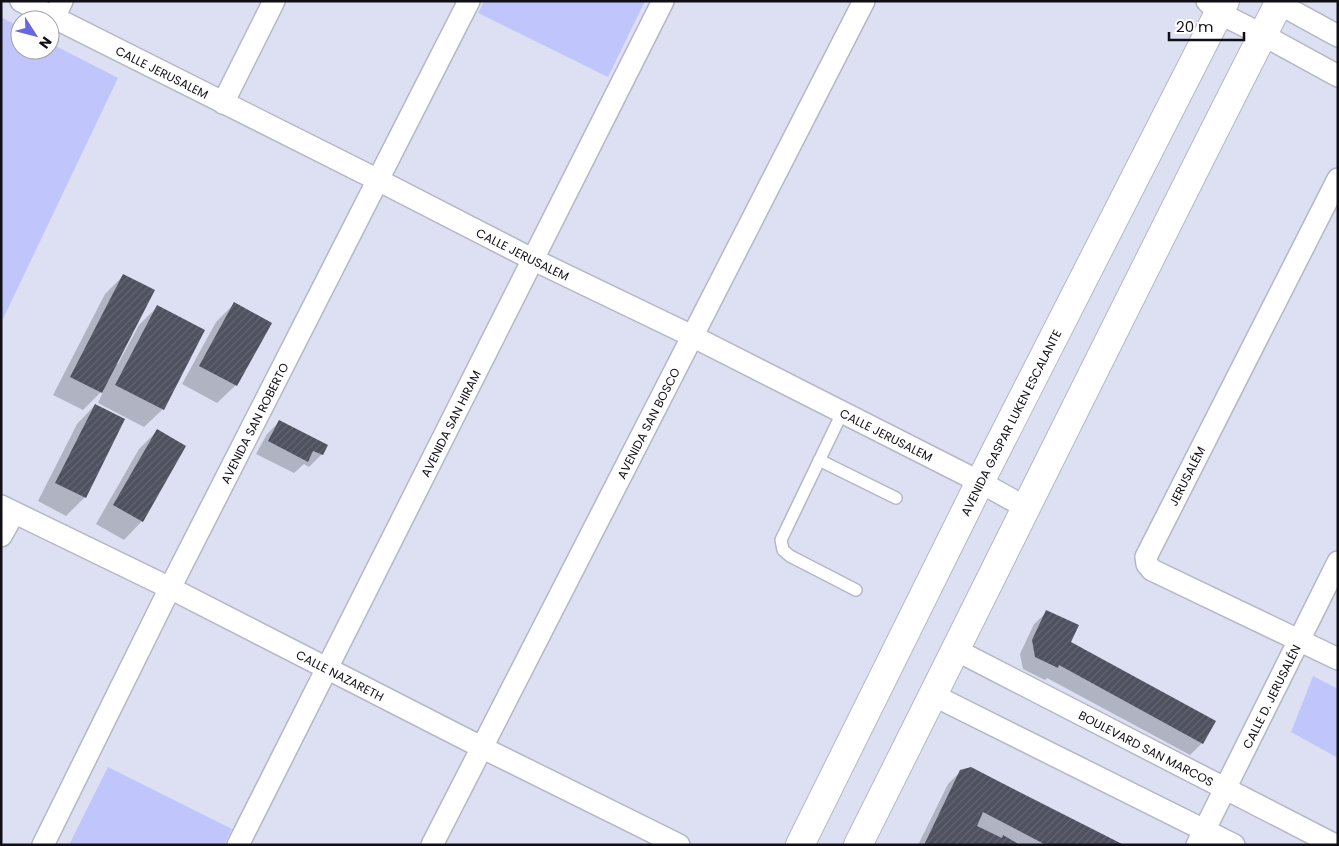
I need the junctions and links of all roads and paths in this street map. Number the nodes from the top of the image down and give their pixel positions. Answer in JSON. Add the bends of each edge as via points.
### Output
{"nodes":[{"id":1,"x":21,"y":1,"type":"edge"},
{"id":2,"x":274,"y":1,"type":"edge"},
{"id":3,"x":469,"y":1,"type":"edge"},
{"id":4,"x":662,"y":1,"type":"edge"},
{"id":5,"x":864,"y":1,"type":"edge"},
{"id":6,"x":1278,"y":2,"type":"edge"},
{"id":7,"x":1217,"y":5,"type":"edge"},
{"id":8,"x":58,"y":10,"type":"edge"},
{"id":9,"x":60,"y":11,"type":"edge"},
{"id":10,"x":1263,"y":35,"type":"junction"},
{"id":11,"x":1338,"y":36,"type":"edge"},
{"id":12,"x":1338,"y":76,"type":"edge"},
{"id":13,"x":223,"y":102,"type":"junction"},
{"id":14,"x":1338,"y":179,"type":"edge"},
{"id":15,"x":378,"y":180,"type":"junction"},
{"id":16,"x":1333,"y":200,"type":"edge"},
{"id":17,"x":532,"y":259,"type":"junction"},
{"id":18,"x":692,"y":336,"type":"junction"},
{"id":19,"x":842,"y":413,"type":"junction"},
{"id":20,"x":819,"y":460,"type":"junction"},
{"id":21,"x":980,"y":482,"type":"junction"},
{"id":22,"x":896,"y":498,"type":"dead end"},
{"id":23,"x":1025,"y":507,"type":"junction"},
{"id":24,"x":7,"y":509,"type":"edge"},
{"id":25,"x":1,"y":536,"type":"edge"},
{"id":26,"x":1338,"y":562,"type":"edge"},
{"id":27,"x":170,"y":588,"type":"junction"},
{"id":28,"x":856,"y":590,"type":"dead end"},
{"id":29,"x":1299,"y":640,"type":"junction"},
{"id":30,"x":956,"y":650,"type":"junction"},
{"id":31,"x":1338,"y":659,"type":"edge"},
{"id":32,"x":327,"y":668,"type":"junction"},
{"id":33,"x":933,"y":695,"type":"junction"},
{"id":34,"x":481,"y":747,"type":"junction"},
{"id":35,"x":1226,"y":788,"type":"junction"},
{"id":36,"x":1201,"y":837,"type":"edge"},
{"id":37,"x":43,"y":845,"type":"edge"},
{"id":38,"x":238,"y":845,"type":"edge"},
{"id":39,"x":432,"y":845,"type":"edge"},
{"id":40,"x":679,"y":845,"type":"edge"},
{"id":41,"x":800,"y":845,"type":"edge"},
{"id":42,"x":858,"y":845,"type":"edge"},
{"id":43,"x":1234,"y":845,"type":"edge"},
{"id":44,"x":1335,"y":845,"type":"edge"}],
"edges":[{"from":1,"to":8,"type":"street","name":"CALLE JERUSALEM"},
{"from":2,"to":13,"type":"street"},
{"from":3,"to":15,"type":"street","name":"AVENIDA SAN ROBERTO"},
{"from":4,"to":17,"type":"street","name":"AVENIDA SAN HIRAM"},
{"from":5,"to":18,"type":"street","name":"AVENIDA SAN BOSCO"},
{"from":6,"to":10,"type":"street"},
{"from":6,"to":11,"type":"street"},
{"from":7,"to":10,"type":"street"},
{"from":7,"to":21,"type":"street","name":"AVENIDA GASPAR LUKEN ESCALANTE"},
{"from":9,"to":13,"type":"street","name":"CALLE JERUSALEM"},
{"from":10,"to":12,"type":"street"},
{"from":10,"to":23,"type":"street"},
{"from":13,"to":15,"type":"street","name":"CALLE JERUSALEM"},
{"from":14,"to":16,"type":"street","name":"JERUSALÉM"},
{"from":15,"to":17,"type":"street","name":"CALLE JERUSALEM"},
{"from":15,"to":27,"type":"street","name":"AVENIDA SAN ROBERTO"},
{"from":16,"to":29,"type":"street","name":"JERUSALÉM","via":[[1146,557],[1152,570]]},
{"from":17,"to":18,"type":"street","name":"CALLE JERUSALEM"},
{"from":17,"to":32,"type":"street","name":"AVENIDA SAN HIRAM"},
{"from":18,"to":19,"type":"street","name":"CALLE JERUSALEM"},
{"from":18,"to":34,"type":"street","name":"AVENIDA SAN BOSCO"},
{"from":19,"to":20,"type":"lane"},
{"from":19,"to":21,"type":"street","name":"CALLE JERUSALEM"},
{"from":20,"to":22,"type":"lane"},
{"from":20,"to":28,"type":"lane","via":[[781,540],[783,550]]},
{"from":21,"to":23,"type":"street","name":"CALLE JERUSALEM"},
{"from":21,"to":41,"type":"street","name":"AVENIDA GASPAR LUKEN ESCALANTE"},
{"from":23,"to":30,"type":"street"},
{"from":24,"to":25,"type":"street"},
{"from":24,"to":27,"type":"street","name":"CALLE NAZARETH"},
{"from":26,"to":29,"type":"street","name":"CALLE D. JERUSALÉN"},
{"from":27,"to":32,"type":"street","name":"CALLE NAZARETH"},
{"from":27,"to":37,"type":"street","name":"AVENIDA SAN ROBERTO"},
{"from":29,"to":31,"type":"street","name":"JERUSALÉM"},
{"from":29,"to":35,"type":"street","name":"CALLE D. JERUSALÉN"},
{"from":30,"to":33,"type":"street"},
{"from":30,"to":35,"type":"street","name":"BOULEVARD SAN MARCOS"},
{"from":32,"to":34,"type":"street","name":"CALLE NAZARETH"},
{"from":32,"to":38,"type":"street","name":"AVENIDA SAN HIRAM"},
{"from":33,"to":36,"type":"street"},
{"from":33,"to":42,"type":"street"},
{"from":34,"to":39,"type":"street","name":"AVENIDA SAN BOSCO"},
{"from":34,"to":40,"type":"street","name":"CALLE NAZARETH"},
{"from":35,"to":36,"type":"street","name":"CALLE D. JERUSALÉN"},
{"from":35,"to":44,"type":"street","name":"BOULEVARD SAN MARCOS"},
{"from":36,"to":43,"type":"street"}]}
